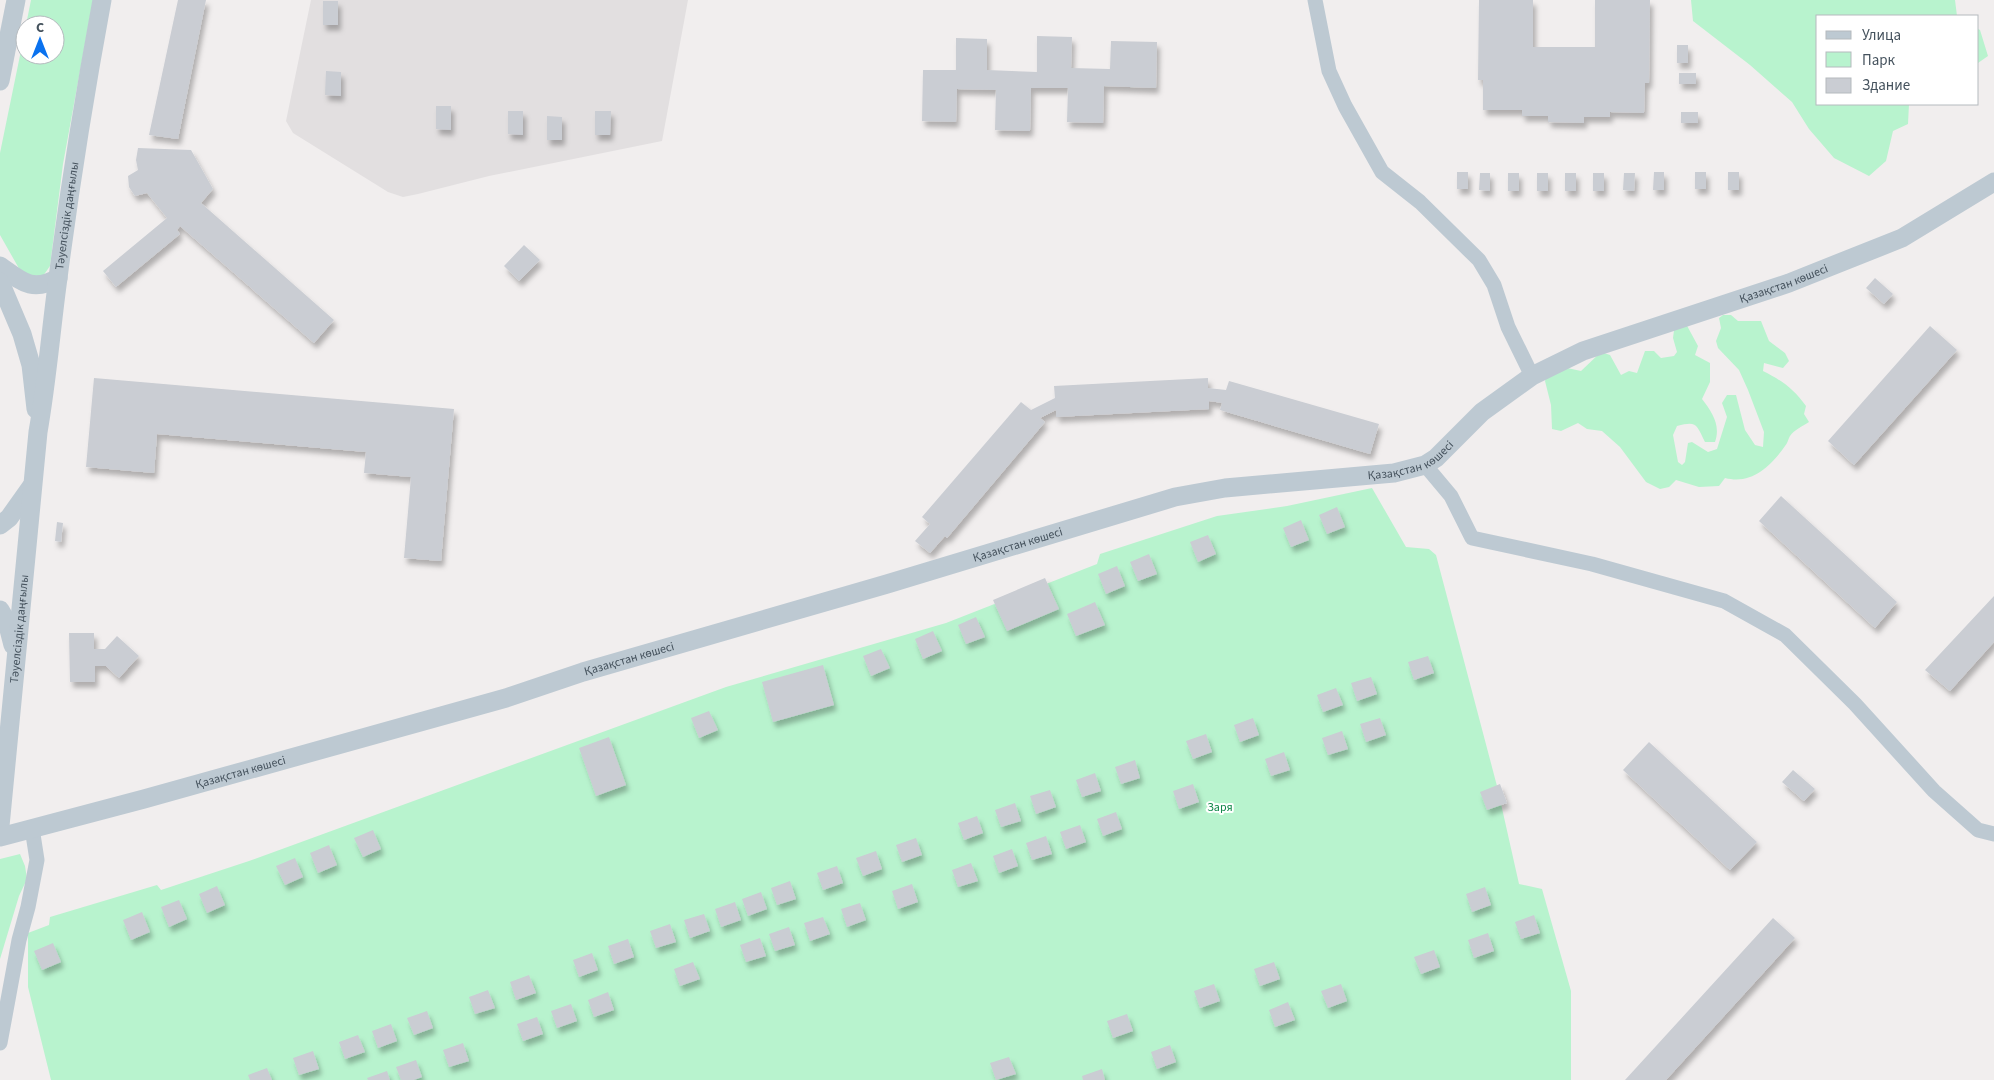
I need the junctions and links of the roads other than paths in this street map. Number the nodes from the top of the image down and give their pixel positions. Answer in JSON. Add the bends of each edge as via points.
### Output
{"nodes":[{"id":1,"x":16,"y":0,"type":"edge"},
{"id":2,"x":102,"y":0,"type":"edge"},
{"id":3,"x":1315,"y":0,"type":"edge"},
{"id":4,"x":0,"y":81,"type":"edge"},
{"id":5,"x":1994,"y":182,"type":"edge"},
{"id":6,"x":0,"y":266,"type":"edge"},
{"id":7,"x":58,"y":278,"type":"junction"},
{"id":8,"x":0,"y":282,"type":"edge"},
{"id":9,"x":1532,"y":376,"type":"junction"},
{"id":10,"x":38,"y":432,"type":"junction"},
{"id":11,"x":1425,"y":465,"type":"junction"},
{"id":12,"x":33,"y":484,"type":"junction"},
{"id":13,"x":0,"y":525,"type":"edge"},
{"id":14,"x":0,"y":610,"type":"edge"},
{"id":15,"x":16,"y":656,"type":"junction"},
{"id":16,"x":6,"y":704,"type":"edge"},
{"id":17,"x":0,"y":826,"type":"edge"},
{"id":18,"x":32,"y":828,"type":"junction"},
{"id":19,"x":1994,"y":834,"type":"edge"},
{"id":20,"x":0,"y":837,"type":"edge"},
{"id":21,"x":0,"y":1043,"type":"edge"}],
"edges":[{"from":1,"to":4,"type":"street"},
{"from":2,"to":7,"type":"street","name":"Тәуелсіздік даңғылы","via":[[78,134]]},
{"from":3,"to":9,"type":"street","via":[[1329,71],[1382,172],[1420,202],[1479,260],[1494,285],[1508,327]]},
{"from":5,"to":9,"type":"street","name":"Қазақстан көшесі","via":[[1902,238],[1789,283],[1583,351]]},
{"from":6,"to":7,"type":"street","via":[[27,284],[47,284]]},
{"from":7,"to":10,"type":"street","name":"Тәуелсіздік даңғылы"},
{"from":8,"to":10,"type":"street","name":"Тәуелсіздік даңғылы","via":[[31,365]]},
{"from":9,"to":11,"type":"street","name":"Қазақстан көшесі","via":[[1482,412]]},
{"from":10,"to":12,"type":"street","name":"Тәуелсіздік даңғылы"},
{"from":11,"to":18,"type":"street","name":"Қазақстан көшесі","via":[[1394,473],[1226,488],[1175,497],[583,672],[506,698]]},
{"from":11,"to":19,"type":"street","via":[[1452,496],[1472,538],[1592,564],[1724,601],[1785,635],[1855,704],[1934,790],[1978,830]]},
{"from":12,"to":13,"type":"street","via":[[9,518]]},
{"from":12,"to":15,"type":"street","name":"Тәуелсіздік даңғылы"},
{"from":14,"to":15,"type":"street"},
{"from":15,"to":16,"type":"street","name":"Тәуелсіздік даңғылы"},
{"from":16,"to":17,"type":"street","name":"Тәуелсіздік даңғылы"},
{"from":18,"to":20,"type":"street","name":"Қазақстан көшесі"},
{"from":18,"to":21,"type":"street","via":[[37,860]]}]}
